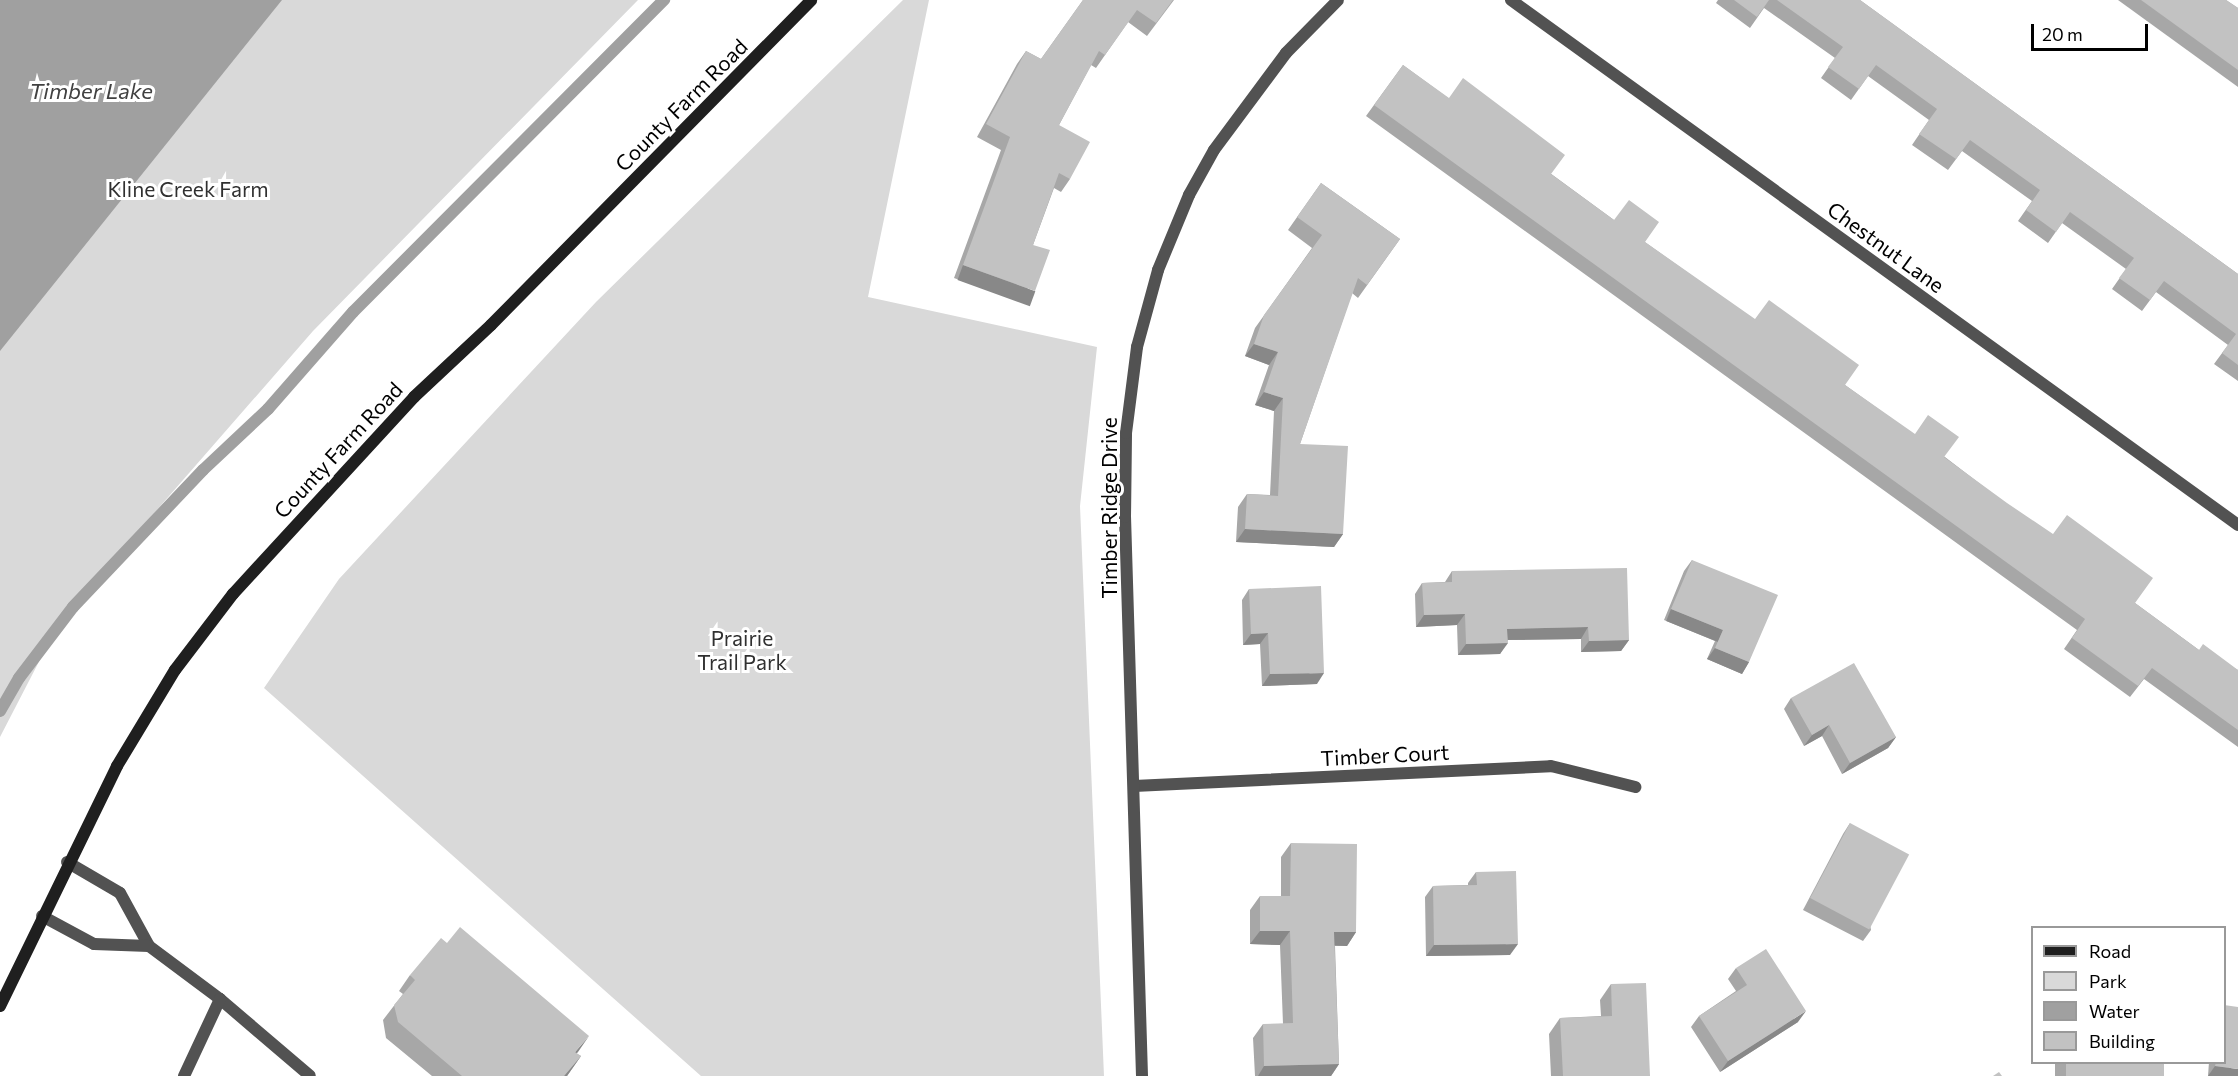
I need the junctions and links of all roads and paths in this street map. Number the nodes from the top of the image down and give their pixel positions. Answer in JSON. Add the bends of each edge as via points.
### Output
{"nodes":[{"id":1,"x":811,"y":0,"type":"edge"},
{"id":2,"x":1338,"y":0,"type":"edge"},
{"id":3,"x":1510,"y":0,"type":"edge"},
{"id":4,"x":2238,"y":525,"type":"edge"},
{"id":5,"x":1134,"y":786,"type":"junction"},
{"id":6,"x":1635,"y":787,"type":"dead end"},
{"id":7,"x":67,"y":862,"type":"junction"},
{"id":8,"x":42,"y":916,"type":"junction"},
{"id":9,"x":149,"y":946,"type":"junction"},
{"id":10,"x":220,"y":999,"type":"junction"},
{"id":11,"x":0,"y":1006,"type":"edge"},
{"id":12,"x":184,"y":1076,"type":"edge"},
{"id":13,"x":310,"y":1076,"type":"edge"},
{"id":14,"x":1142,"y":1076,"type":"edge"}],
"edges":[{"from":1,"to":7,"type":"main road","name":"County Farm Road","via":[[491,325],[414,397],[232,594],[175,670],[117,766]]},
{"from":2,"to":5,"type":"street","name":"Timber Ridge Drive","via":[[1286,53],[1214,150],[1189,195],[1158,270],[1137,347],[1126,433],[1125,517]]},
{"from":3,"to":4,"type":"street","name":"Chestnut Lane"},
{"from":5,"to":6,"type":"street","name":"Timber Court","via":[[1551,766]]},
{"from":5,"to":14,"type":"street","name":"Timber Ridge Drive"},
{"from":7,"to":8,"type":"main road","name":"County Farm Road"},
{"from":7,"to":9,"type":"street","via":[[120,893]]},
{"from":8,"to":9,"type":"street","via":[[94,944]]},
{"from":8,"to":11,"type":"main road","name":"County Farm Road"},
{"from":9,"to":10,"type":"street"},
{"from":10,"to":12,"type":"street"},
{"from":10,"to":13,"type":"street"}]}
